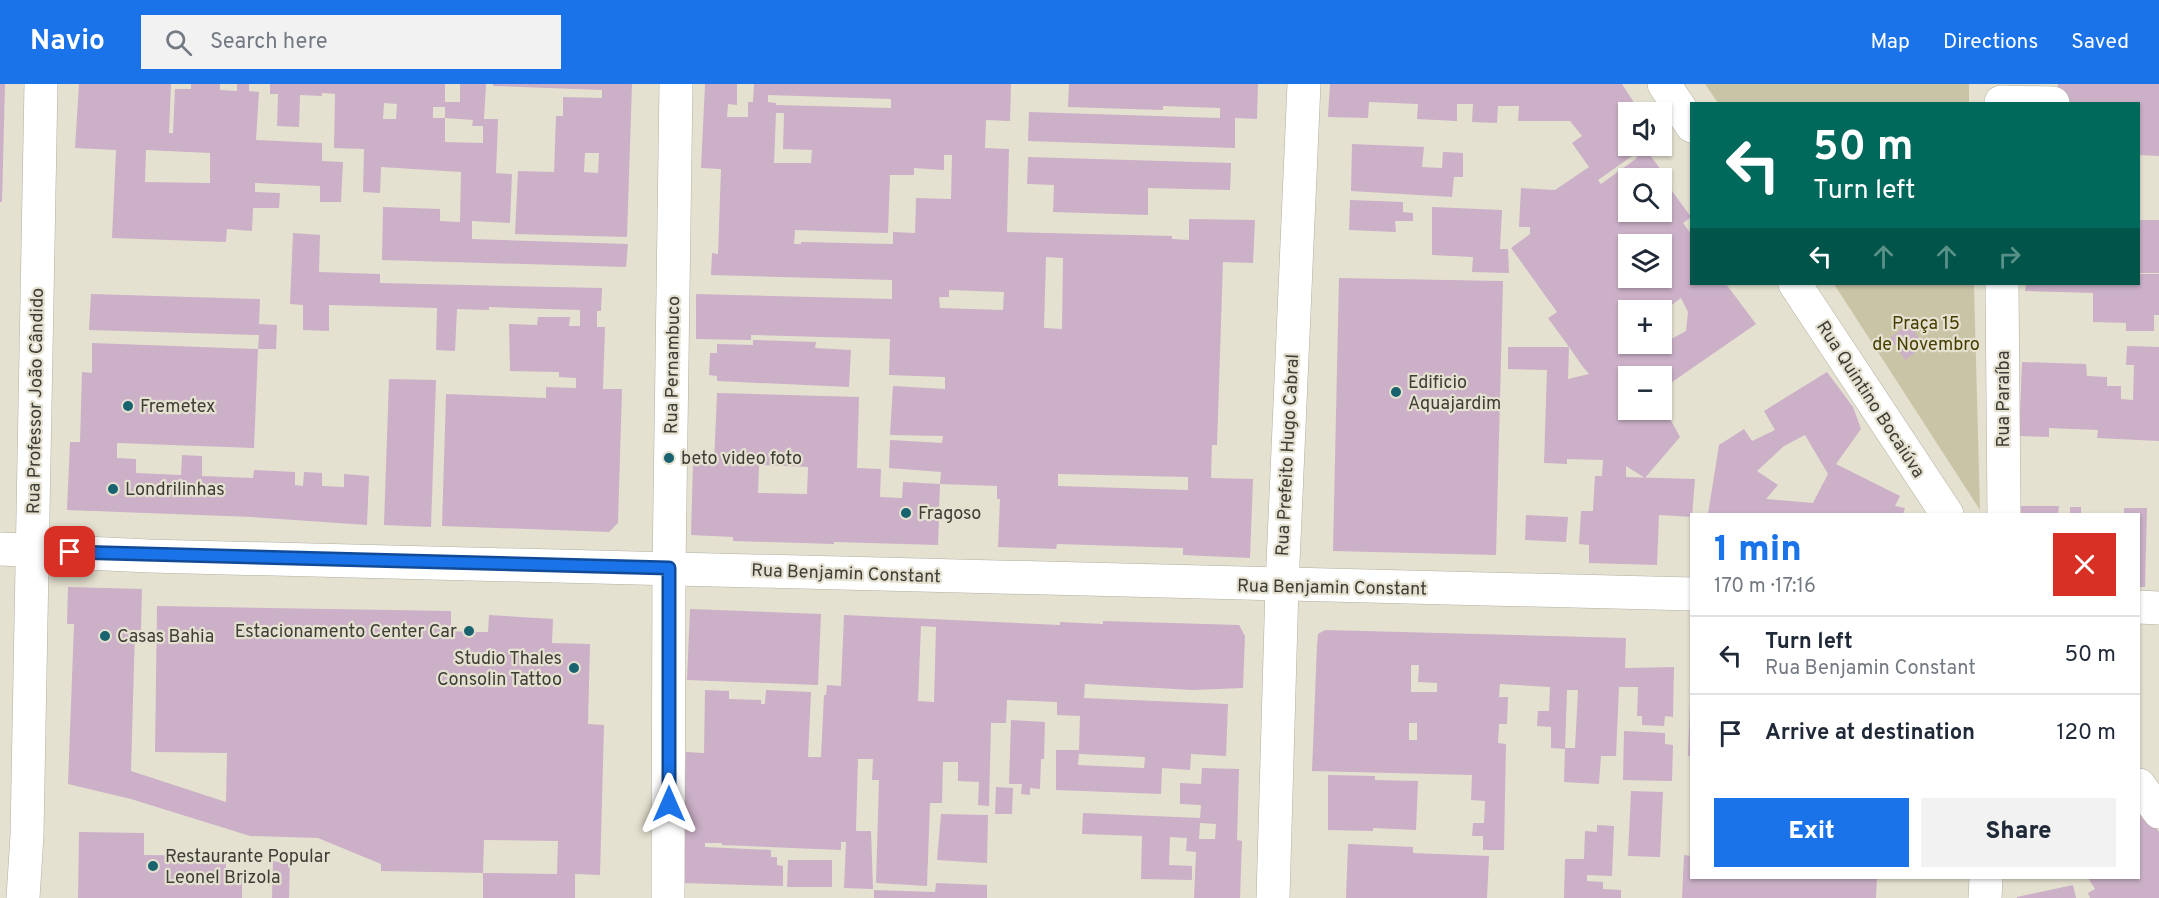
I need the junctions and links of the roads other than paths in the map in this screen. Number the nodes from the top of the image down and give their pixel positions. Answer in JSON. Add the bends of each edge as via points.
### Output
{"nodes":[{"id":1,"x":40,"y":84,"type":"edge"},
{"id":2,"x":676,"y":84,"type":"edge"},
{"id":3,"x":1304,"y":84,"type":"edge"},
{"id":4,"x":1664,"y":84,"type":"edge"},
{"id":5,"x":2001,"y":96,"type":"edge"},
{"id":6,"x":2046,"y":102,"type":"edge"},
{"id":7,"x":1690,"y":123,"type":"edge"},
{"id":8,"x":1796,"y":285,"type":"edge"},
{"id":9,"x":2002,"y":285,"type":"edge"},
{"id":10,"x":1946,"y":513,"type":"edge"},
{"id":11,"x":2004,"y":513,"type":"edge"},
{"id":12,"x":0,"y":549,"type":"edge"},
{"id":13,"x":33,"y":550,"type":"junction"},
{"id":14,"x":669,"y":568,"type":"junction"},
{"id":15,"x":1282,"y":586,"type":"junction"},
{"id":16,"x":1690,"y":594,"type":"edge"},
{"id":17,"x":2140,"y":607,"type":"edge"},
{"id":18,"x":2159,"y":608,"type":"edge"},
{"id":19,"x":2140,"y":786,"type":"edge"},
{"id":20,"x":2159,"y":812,"type":"edge"},
{"id":21,"x":1986,"y":879,"type":"edge"},
{"id":22,"x":23,"y":898,"type":"edge"},
{"id":23,"x":669,"y":898,"type":"edge"},
{"id":24,"x":1273,"y":898,"type":"edge"},
{"id":25,"x":1985,"y":898,"type":"edge"}],
"edges":[{"from":1,"to":13,"type":"street","name":"Rua Professor João Cândido"},
{"from":2,"to":14,"type":"street","name":"Rua Pernambuco"},
{"from":3,"to":15,"type":"street","name":"Rua Prefeito Hugo Cabral"},
{"from":4,"to":7,"type":"street"},
{"from":5,"to":6,"type":"street"},
{"from":8,"to":10,"type":"street","name":"Rua Quintino Bocaiúva"},
{"from":9,"to":11,"type":"street","name":"Rua Paraíba"},
{"from":12,"to":13,"type":"street","name":"Rua Benjamin Constant"},
{"from":13,"to":14,"type":"street","name":"Rua Benjamin Constant"},
{"from":13,"to":22,"type":"street","name":"Rua Professor João Cândido"},
{"from":14,"to":15,"type":"street","name":"Rua Benjamin Constant"},
{"from":14,"to":23,"type":"street","name":"Rua Pernambuco"},
{"from":15,"to":16,"type":"street","name":"Rua Benjamin Constant"},
{"from":15,"to":24,"type":"street","name":"Rua Prefeito Hugo Cabral"},
{"from":17,"to":18,"type":"street"},
{"from":19,"to":20,"type":"street"},
{"from":21,"to":25,"type":"street"}]}
